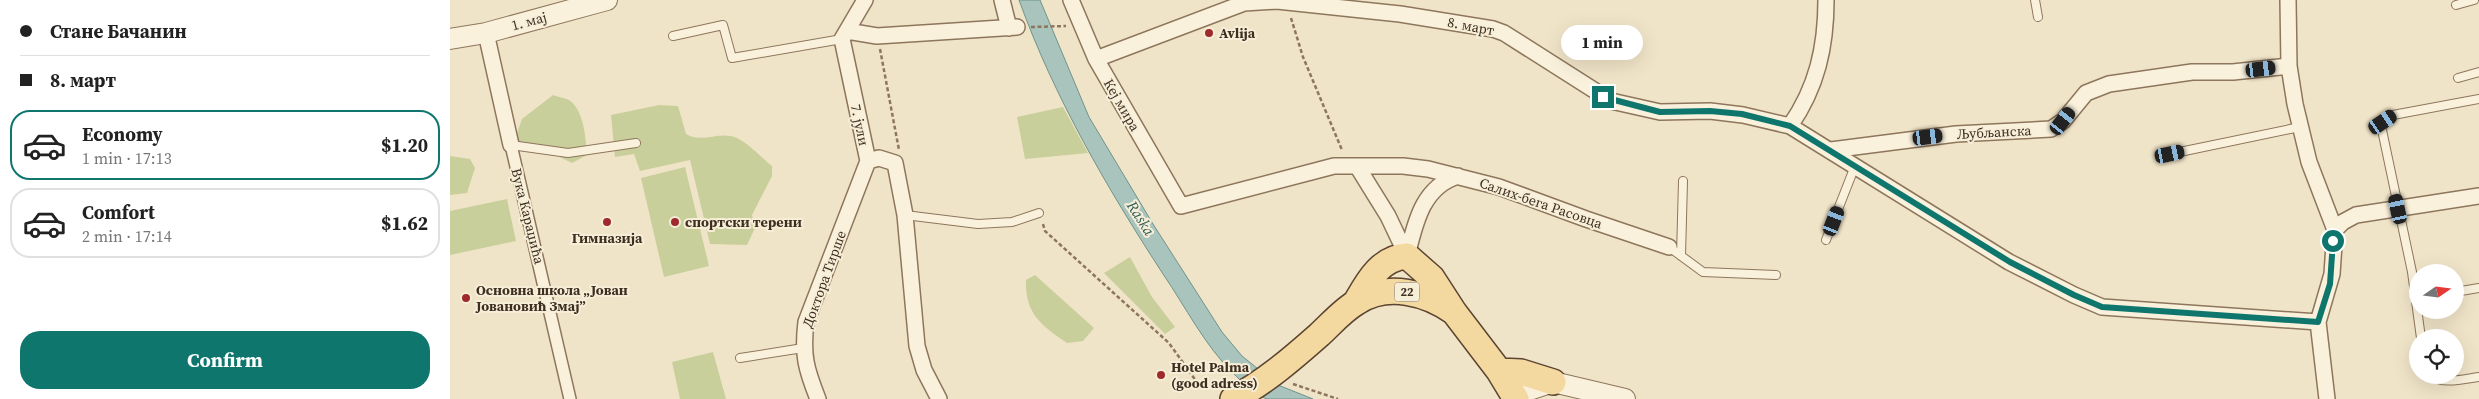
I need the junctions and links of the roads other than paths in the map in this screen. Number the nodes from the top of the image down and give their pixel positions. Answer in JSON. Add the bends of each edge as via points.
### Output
{"nodes":[{"id":1,"x":607,"y":0,"type":"edge"},
{"id":2,"x":1002,"y":0,"type":"edge"},
{"id":3,"x":1070,"y":0,"type":"edge"},
{"id":4,"x":1826,"y":0,"type":"edge"},
{"id":5,"x":2035,"y":0,"type":"edge"},
{"id":6,"x":2288,"y":0,"type":"edge"},
{"id":7,"x":2474,"y":0,"type":"edge"},
{"id":8,"x":859,"y":4,"type":"edge"},
{"id":9,"x":2456,"y":5,"type":"dead end"},
{"id":10,"x":2038,"y":17,"type":"dead end"},
{"id":11,"x":486,"y":33,"type":"junction"},
{"id":12,"x":845,"y":35,"type":"junction"},
{"id":13,"x":673,"y":36,"type":"dead end"},
{"id":14,"x":450,"y":39,"type":"edge"},
{"id":15,"x":1096,"y":60,"type":"junction"},
{"id":16,"x":2289,"y":66,"type":"junction"},
{"id":17,"x":2479,"y":72,"type":"edge"},
{"id":18,"x":2458,"y":78,"type":"dead end"},
{"id":19,"x":2479,"y":99,"type":"edge"},
{"id":20,"x":1790,"y":126,"type":"junction"},
{"id":21,"x":2300,"y":127,"type":"junction"},
{"id":22,"x":636,"y":143,"type":"dead end"},
{"id":23,"x":511,"y":145,"type":"junction"},
{"id":24,"x":1831,"y":150,"type":"junction"},
{"id":25,"x":2170,"y":154,"type":"dead end"},
{"id":26,"x":868,"y":161,"type":"junction"},
{"id":27,"x":1352,"y":166,"type":"junction"},
{"id":28,"x":1855,"y":166,"type":"junction"},
{"id":29,"x":1458,"y":176,"type":"junction"},
{"id":30,"x":1683,"y":181,"type":"dead end"},
{"id":31,"x":2479,"y":196,"type":"edge"},
{"id":32,"x":1181,"y":206,"type":"joint"},
{"id":33,"x":2398,"y":209,"type":"junction"},
{"id":34,"x":1039,"y":213,"type":"road end"},
{"id":35,"x":905,"y":215,"type":"junction"},
{"id":36,"x":2335,"y":230,"type":"junction"},
{"id":37,"x":1826,"y":240,"type":"dead end"},
{"id":38,"x":1669,"y":246,"type":"joint"},
{"id":39,"x":1407,"y":256,"type":"junction"},
{"id":40,"x":1681,"y":256,"type":"junction"},
{"id":41,"x":2410,"y":264,"type":"edge"},
{"id":42,"x":1776,"y":275,"type":"dead end"},
{"id":43,"x":2479,"y":288,"type":"edge"},
{"id":44,"x":2464,"y":290,"type":"edge"},
{"id":45,"x":1356,"y":302,"type":"junction"},
{"id":46,"x":1454,"y":312,"type":"junction"},
{"id":47,"x":2318,"y":322,"type":"junction"},
{"id":48,"x":803,"y":348,"type":"junction"},
{"id":49,"x":740,"y":358,"type":"dead end"},
{"id":50,"x":1499,"y":371,"type":"junction"},
{"id":51,"x":2479,"y":377,"type":"edge"},
{"id":52,"x":2464,"y":379,"type":"edge"},
{"id":53,"x":1544,"y":391,"type":"edge"},
{"id":54,"x":1236,"y":397,"type":"edge"},
{"id":55,"x":570,"y":399,"type":"edge"},
{"id":56,"x":818,"y":399,"type":"edge"},
{"id":57,"x":939,"y":399,"type":"edge"},
{"id":58,"x":1516,"y":399,"type":"edge"},
{"id":59,"x":1520,"y":399,"type":"edge"},
{"id":60,"x":1625,"y":399,"type":"edge"},
{"id":61,"x":2326,"y":399,"type":"edge"}],
"edges":[{"from":1,"to":11,"type":"street","name":"1. мај"},
{"from":2,"to":12,"type":"street","via":[[1013,27],[877,36]]},
{"from":3,"to":15,"type":"street","name":"Кеј мира"},
{"from":4,"to":20,"type":"street","via":[[1824,46],[1816,80]]},
{"from":5,"to":10,"type":"lane"},
{"from":6,"to":16,"type":"street"},
{"from":7,"to":9,"type":"lane"},
{"from":8,"to":12,"type":"street"},
{"from":11,"to":14,"type":"street","name":"1. мај"},
{"from":11,"to":23,"type":"street","name":"Вука Караџића"},
{"from":12,"to":13,"type":"lane","via":[[732,58],[723,25]]},
{"from":12,"to":26,"type":"street","name":"7. јули"},
{"from":15,"to":20,"type":"street","name":"8. март","via":[[1244,3],[1286,2],[1400,14],[1493,29],[1611,100],[1660,112],[1742,114]]},
{"from":15,"to":32,"type":"street","name":"Кеј мира"},
{"from":16,"to":21,"type":"street"},
{"from":16,"to":24,"type":"street","name":"Љубљанска","via":[[2233,72],[2192,72],[2109,84],[2086,92],[2063,121],[2051,129],[1956,134]]},
{"from":17,"to":18,"type":"lane"},
{"from":19,"to":33,"type":"lane","via":[[2393,115],[2383,122]]},
{"from":20,"to":24,"type":"street","name":"8. март"},
{"from":21,"to":25,"type":"lane"},
{"from":21,"to":36,"type":"street"},
{"from":22,"to":23,"type":"lane","via":[[568,153]]},
{"from":23,"to":55,"type":"street","name":"Вука Караџића"},
{"from":24,"to":28,"type":"street","name":"8. март"},
{"from":26,"to":35,"type":"street","name":"7. јули","via":[[879,158],[895,163]]},
{"from":26,"to":48,"type":"street","name":"Доктора Тирше","via":[[806,322]]},
{"from":27,"to":29,"type":"street","name":"Салих-бега Расовца","via":[[1411,167]]},
{"from":27,"to":32,"type":"street","name":"Салих-бега Расовца","via":[[1324,168]]},
{"from":27,"to":39,"type":"street","via":[[1388,216]]},
{"from":28,"to":37,"type":"lane"},
{"from":28,"to":47,"type":"street","name":"8. март","via":[[2010,262],[2102,307]]},
{"from":29,"to":38,"type":"street","name":"Салих-бега Расовца","via":[[1500,186]]},
{"from":29,"to":39,"type":"street","via":[[1444,180],[1423,205]]},
{"from":30,"to":40,"type":"lane"},
{"from":31,"to":33,"type":"street"},
{"from":33,"to":36,"type":"street","via":[[2356,215]]},
{"from":33,"to":41,"type":"lane"},
{"from":34,"to":35,"type":"lane","via":[[1012,222],[978,224]]},
{"from":35,"to":57,"type":"street","via":[[917,346],[924,370]]},
{"from":36,"to":47,"type":"street","via":[[2330,284]]},
{"from":38,"to":40,"type":"lane","name":"Салих-бега Расовца"},
{"from":39,"to":45,"type":"main road","number":"22","via":[[1397,257],[1373,274]]},
{"from":39,"to":46,"type":"main road","number":"22","via":[[1427,272]]},
{"from":40,"to":42,"type":"lane","name":"Салих-бега Расовца","via":[[1703,272]]},
{"from":43,"to":44,"type":"lane"},
{"from":45,"to":46,"type":"main road","number":"22","via":[[1382,293],[1405,292],[1429,298]]},
{"from":45,"to":54,"type":"main road","number":"22","via":[[1288,375]]},
{"from":46,"to":50,"type":"main road","number":"22"},
{"from":47,"to":61,"type":"street"},
{"from":48,"to":49,"type":"lane"},
{"from":48,"to":56,"type":"street","name":"Доктора Тирше","via":[[807,372]]},
{"from":50,"to":53,"type":"main road","via":[[1521,372]]},
{"from":50,"to":58,"type":"main road","number":"22"},
{"from":51,"to":52,"type":"lane"},
{"from":53,"to":58,"type":"street","via":[[1529,390]]},
{"from":53,"to":59,"type":"street"},
{"from":53,"to":60,"type":"street"}]}
